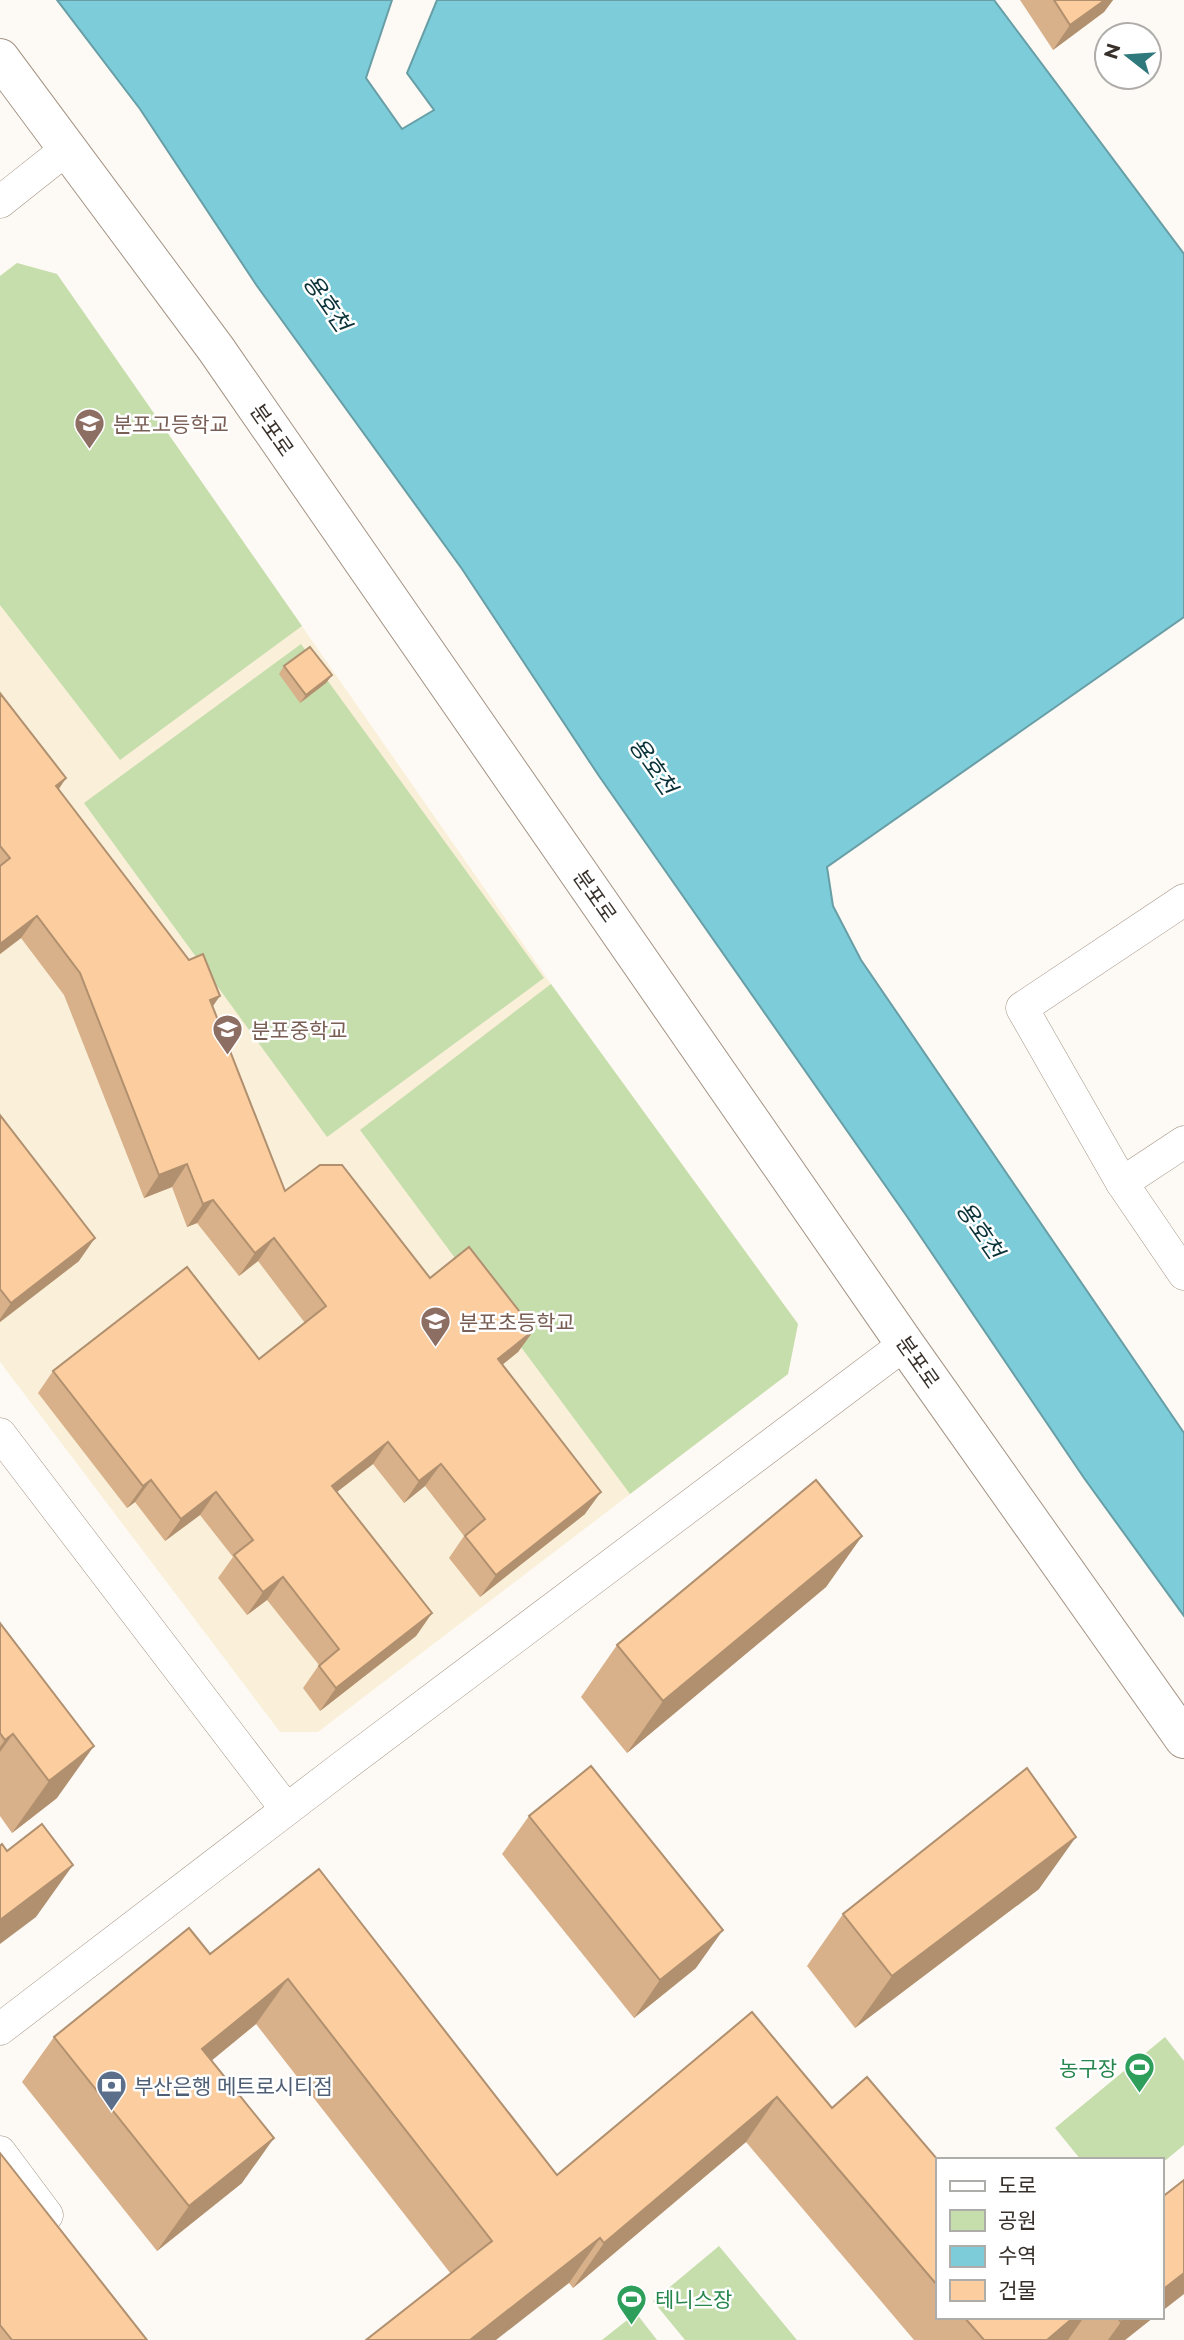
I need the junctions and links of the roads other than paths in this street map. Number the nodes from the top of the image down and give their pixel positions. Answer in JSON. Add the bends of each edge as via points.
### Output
{"nodes":[{"id":1,"x":0,"y":58,"type":"edge"},
{"id":2,"x":68,"y":148,"type":"junction"},
{"id":3,"x":0,"y":202,"type":"edge"},
{"id":4,"x":1184,"y":900,"type":"edge"},
{"id":5,"x":1184,"y":1142,"type":"edge"},
{"id":6,"x":1122,"y":1183,"type":"junction"},
{"id":7,"x":1184,"y":1274,"type":"edge"},
{"id":8,"x":905,"y":1344,"type":"junction"},
{"id":9,"x":0,"y":1434,"type":"edge"},
{"id":10,"x":1184,"y":1739,"type":"edge"},
{"id":11,"x":286,"y":1809,"type":"junction"},
{"id":12,"x":0,"y":2029,"type":"edge"},
{"id":13,"x":0,"y":2152,"type":"edge"},
{"id":14,"x":66,"y":2240,"type":"edge"}],
"edges":[{"from":1,"to":2,"type":"main road","name":"분포로"},
{"from":2,"to":3,"type":"street"},
{"from":2,"to":8,"type":"main road","name":"분포로","via":[[216,349]]},
{"from":4,"to":6,"type":"street","via":[[1022,1008]]},
{"from":5,"to":6,"type":"street"},
{"from":6,"to":7,"type":"street"},
{"from":8,"to":10,"type":"main road","name":"분포로"},
{"from":8,"to":11,"type":"street"},
{"from":9,"to":11,"type":"street"},
{"from":11,"to":12,"type":"street"},
{"from":13,"to":14,"type":"street"}]}
